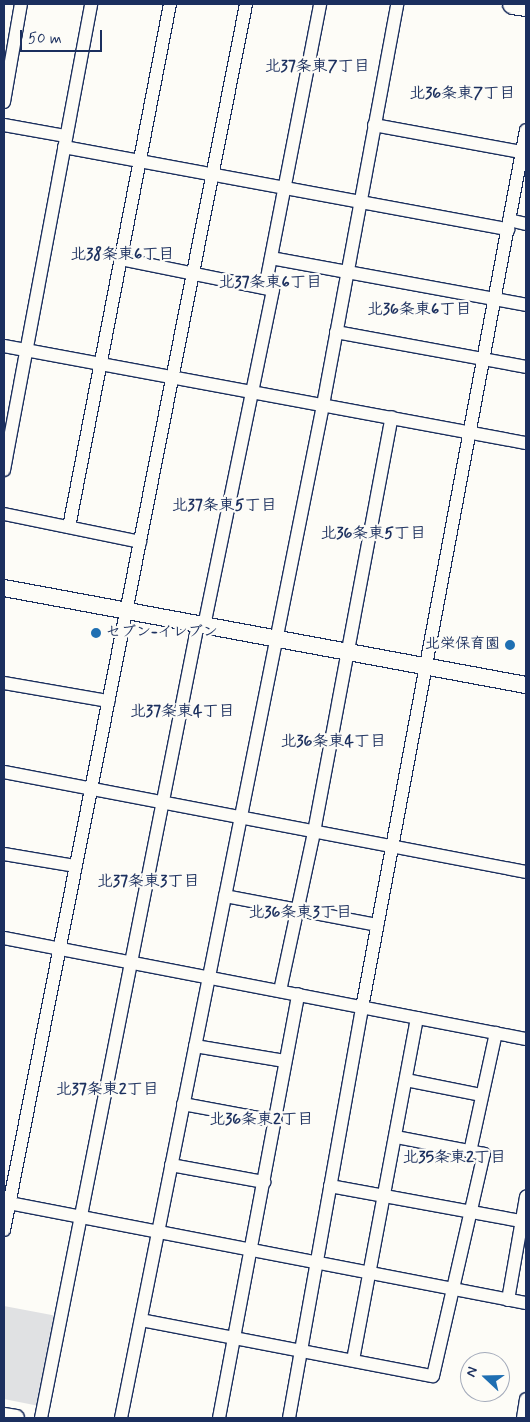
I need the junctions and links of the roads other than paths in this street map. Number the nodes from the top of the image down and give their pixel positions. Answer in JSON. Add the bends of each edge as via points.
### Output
{"nodes":[{"id":1,"x":21,"y":4,"type":"edge"},
{"id":2,"x":91,"y":4,"type":"edge"},
{"id":3,"x":170,"y":4,"type":"edge"},
{"id":4,"x":246,"y":4,"type":"edge"},
{"id":5,"x":320,"y":4,"type":"edge"},
{"id":6,"x":397,"y":4,"type":"edge"},
{"id":7,"x":513,"y":4,"type":"edge"},
{"id":8,"x":526,"y":6,"type":"edge"},
{"id":9,"x":4,"y":102,"type":"edge"},
{"id":10,"x":4,"y":124,"type":"edge"},
{"id":11,"x":374,"y":125,"type":"junction"},
{"id":12,"x":526,"y":130,"type":"edge"},
{"id":13,"x":65,"y":141,"type":"junction"},
{"id":14,"x":524,"y":152,"type":"edge"},
{"id":15,"x":140,"y":161,"type":"junction"},
{"id":16,"x":213,"y":173,"type":"junction"},
{"id":17,"x":284,"y":188,"type":"junction"},
{"id":18,"x":360,"y":200,"type":"junction"},
{"id":19,"x":526,"y":224,"type":"edge"},
{"id":20,"x":509,"y":225,"type":"junction"},
{"id":21,"x":271,"y":258,"type":"junction"},
{"id":22,"x":121,"y":259,"type":"junction"},
{"id":23,"x":347,"y":272,"type":"junction"},
{"id":24,"x":193,"y":274,"type":"junction"},
{"id":25,"x":265,"y":288,"type":"junction"},
{"id":26,"x":495,"y":300,"type":"junction"},
{"id":27,"x":526,"y":305,"type":"edge"},
{"id":28,"x":336,"y":332,"type":"junction"},
{"id":29,"x":4,"y":346,"type":"edge"},
{"id":30,"x":26,"y":350,"type":"junction"},
{"id":31,"x":484,"y":359,"type":"junction"},
{"id":32,"x":100,"y":364,"type":"junction"},
{"id":33,"x":526,"y":367,"type":"edge"},
{"id":34,"x":173,"y":378,"type":"junction"},
{"id":35,"x":252,"y":393,"type":"junction"},
{"id":36,"x":322,"y":405,"type":"junction"},
{"id":37,"x":392,"y":417,"type":"junction"},
{"id":38,"x":471,"y":432,"type":"junction"},
{"id":39,"x":526,"y":443,"type":"edge"},
{"id":40,"x":4,"y":470,"type":"edge"},
{"id":41,"x":4,"y":514,"type":"edge"},
{"id":42,"x":69,"y":527,"type":"junction"},
{"id":43,"x":140,"y":542,"type":"junction"},
{"id":44,"x":4,"y":588,"type":"edge"},
{"id":45,"x":126,"y":612,"type":"junction"},
{"id":46,"x":201,"y":625,"type":"junction"},
{"id":47,"x":276,"y":639,"type":"junction"},
{"id":48,"x":348,"y":652,"type":"junction"},
{"id":49,"x":428,"y":667,"type":"junction"},
{"id":50,"x":4,"y":683,"type":"edge"},
{"id":51,"x":526,"y":685,"type":"edge"},
{"id":52,"x":108,"y":701,"type":"junction"},
{"id":53,"x":4,"y":772,"type":"edge"},
{"id":54,"x":91,"y":789,"type":"junction"},
{"id":55,"x":162,"y":802,"type":"junction"},
{"id":56,"x":240,"y":817,"type":"junction"},
{"id":57,"x":314,"y":832,"type":"junction"},
{"id":58,"x":393,"y":847,"type":"junction"},
{"id":59,"x":4,"y":854,"type":"edge"},
{"id":60,"x":76,"y":866,"type":"junction"},
{"id":61,"x":526,"y":872,"type":"edge"},
{"id":62,"x":224,"y":896,"type":"junction"},
{"id":63,"x":297,"y":911,"type":"junction"},
{"id":64,"x":377,"y":925,"type":"junction"},
{"id":65,"x":4,"y":938,"type":"edge"},
{"id":66,"x":59,"y":950,"type":"junction"},
{"id":67,"x":131,"y":964,"type":"junction"},
{"id":68,"x":208,"y":979,"type":"junction"},
{"id":69,"x":280,"y":991,"type":"junction"},
{"id":70,"x":298,"y":994,"type":"junction"},
{"id":71,"x":362,"y":1008,"type":"junction"},
{"id":72,"x":416,"y":1018,"type":"junction"},
{"id":73,"x":496,"y":1033,"type":"junction"},
{"id":74,"x":526,"y":1039,"type":"edge"},
{"id":75,"x":195,"y":1046,"type":"junction"},
{"id":76,"x":286,"y":1061,"type":"junction"},
{"id":77,"x":406,"y":1080,"type":"junction"},
{"id":78,"x":481,"y":1094,"type":"junction"},
{"id":79,"x":183,"y":1104,"type":"junction"},
{"id":80,"x":274,"y":1121,"type":"junction"},
{"id":81,"x":396,"y":1137,"type":"junction"},
{"id":82,"x":470,"y":1152,"type":"junction"},
{"id":83,"x":171,"y":1165,"type":"junction"},
{"id":84,"x":264,"y":1182,"type":"junction"},
{"id":85,"x":330,"y":1186,"type":"junction"},
{"id":86,"x":385,"y":1197,"type":"junction"},
{"id":87,"x":526,"y":1197,"type":"edge"},
{"id":88,"x":6,"y":1202,"type":"edge"},
{"id":89,"x":472,"y":1212,"type":"junction"},
{"id":90,"x":82,"y":1216,"type":"junction"},
{"id":91,"x":524,"y":1221,"type":"edge"},
{"id":92,"x":4,"y":1230,"type":"edge"},
{"id":93,"x":158,"y":1230,"type":"junction"},
{"id":94,"x":251,"y":1249,"type":"junction"},
{"id":95,"x":317,"y":1261,"type":"junction"},
{"id":96,"x":370,"y":1273,"type":"junction"},
{"id":97,"x":452,"y":1290,"type":"junction"},
{"id":98,"x":508,"y":1300,"type":"junction"},
{"id":99,"x":526,"y":1303,"type":"edge"},
{"id":100,"x":141,"y":1320,"type":"junction"},
{"id":101,"x":236,"y":1337,"type":"junction"},
{"id":102,"x":300,"y":1349,"type":"junction"},
{"id":103,"x":353,"y":1360,"type":"junction"},
{"id":104,"x":526,"y":1399,"type":"edge"},
{"id":105,"x":524,"y":1415,"type":"edge"},
{"id":106,"x":4,"y":1416,"type":"edge"},
{"id":107,"x":16,"y":1418,"type":"edge"},
{"id":108,"x":41,"y":1418,"type":"edge"},
{"id":109,"x":122,"y":1418,"type":"edge"},
{"id":110,"x":220,"y":1418,"type":"edge"},
{"id":111,"x":289,"y":1418,"type":"edge"}],
"edges":[{"from":1,"to":9,"type":"street"},
{"from":2,"to":13,"type":"street"},
{"from":3,"to":15,"type":"street"},
{"from":4,"to":16,"type":"street"},
{"from":5,"to":17,"type":"street"},
{"from":6,"to":11,"type":"street"},
{"from":7,"to":8,"type":"main road"},
{"from":10,"to":13,"type":"street"},
{"from":11,"to":14,"type":"street"},
{"from":11,"to":18,"type":"street"},
{"from":12,"to":14,"type":"street"},
{"from":13,"to":15,"type":"street"},
{"from":13,"to":30,"type":"street"},
{"from":14,"to":20,"type":"street"},
{"from":15,"to":16,"type":"street"},
{"from":15,"to":22,"type":"street"},
{"from":16,"to":17,"type":"street"},
{"from":16,"to":24,"type":"street"},
{"from":17,"to":18,"type":"street"},
{"from":17,"to":21,"type":"street"},
{"from":18,"to":20,"type":"street"},
{"from":18,"to":23,"type":"street"},
{"from":19,"to":20,"type":"street"},
{"from":20,"to":26,"type":"street"},
{"from":21,"to":23,"type":"street"},
{"from":21,"to":25,"type":"street"},
{"from":22,"to":24,"type":"street"},
{"from":22,"to":32,"type":"street"},
{"from":23,"to":26,"type":"street"},
{"from":23,"to":28,"type":"street"},
{"from":24,"to":25,"type":"street"},
{"from":24,"to":34,"type":"street"},
{"from":25,"to":35,"type":"street","via":[[274,290]]},
{"from":26,"to":27,"type":"street"},
{"from":26,"to":31,"type":"street"},
{"from":28,"to":31,"type":"street"},
{"from":28,"to":36,"type":"street"},
{"from":29,"to":30,"type":"street"},
{"from":30,"to":32,"type":"street"},
{"from":30,"to":40,"type":"street"},
{"from":31,"to":33,"type":"street"},
{"from":31,"to":38,"type":"street"},
{"from":32,"to":34,"type":"street"},
{"from":32,"to":42,"type":"street"},
{"from":34,"to":35,"type":"street"},
{"from":34,"to":43,"type":"street"},
{"from":35,"to":36,"type":"street"},
{"from":35,"to":46,"type":"street"},
{"from":36,"to":37,"type":"street"},
{"from":36,"to":47,"type":"street"},
{"from":37,"to":38,"type":"street"},
{"from":37,"to":48,"type":"street"},
{"from":38,"to":39,"type":"street"},
{"from":38,"to":49,"type":"street"},
{"from":41,"to":42,"type":"street"},
{"from":42,"to":43,"type":"street"},
{"from":43,"to":45,"type":"street"},
{"from":44,"to":45,"type":"street"},
{"from":45,"to":46,"type":"street"},
{"from":45,"to":52,"type":"street"},
{"from":46,"to":47,"type":"street"},
{"from":46,"to":55,"type":"street"},
{"from":47,"to":48,"type":"street"},
{"from":47,"to":56,"type":"street"},
{"from":48,"to":49,"type":"street"},
{"from":48,"to":57,"type":"street"},
{"from":49,"to":51,"type":"street"},
{"from":49,"to":58,"type":"street"},
{"from":50,"to":52,"type":"street"},
{"from":52,"to":54,"type":"street"},
{"from":53,"to":54,"type":"street"},
{"from":54,"to":55,"type":"street"},
{"from":54,"to":60,"type":"street"},
{"from":55,"to":56,"type":"street"},
{"from":55,"to":67,"type":"street"},
{"from":56,"to":57,"type":"street"},
{"from":56,"to":62,"type":"street"},
{"from":57,"to":58,"type":"street"},
{"from":57,"to":63,"type":"street"},
{"from":58,"to":61,"type":"street"},
{"from":58,"to":64,"type":"street"},
{"from":59,"to":60,"type":"street"},
{"from":60,"to":66,"type":"street"},
{"from":62,"to":63,"type":"street"},
{"from":62,"to":68,"type":"street"},
{"from":63,"to":64,"type":"street"},
{"from":63,"to":69,"type":"street"},
{"from":64,"to":71,"type":"street"},
{"from":65,"to":66,"type":"street"},
{"from":66,"to":67,"type":"street"},
{"from":66,"to":88,"type":"street"},
{"from":67,"to":68,"type":"street"},
{"from":67,"to":90,"type":"street"},
{"from":68,"to":69,"type":"street"},
{"from":68,"to":75,"type":"street"},
{"from":69,"to":70,"type":"street"},
{"from":70,"to":71,"type":"street"},
{"from":70,"to":76,"type":"street"},
{"from":71,"to":72,"type":"street"},
{"from":71,"to":85,"type":"street"},
{"from":72,"to":73,"type":"street"},
{"from":72,"to":77,"type":"street"},
{"from":73,"to":74,"type":"street"},
{"from":73,"to":78,"type":"street"},
{"from":75,"to":76,"type":"street"},
{"from":75,"to":79,"type":"street"},
{"from":76,"to":80,"type":"street"},
{"from":77,"to":78,"type":"street"},
{"from":77,"to":81,"type":"street"},
{"from":78,"to":82,"type":"street"},
{"from":79,"to":80,"type":"street"},
{"from":79,"to":83,"type":"street"},
{"from":80,"to":84,"type":"street"},
{"from":81,"to":82,"type":"street"},
{"from":81,"to":86,"type":"street"},
{"from":82,"to":89,"type":"street","via":[[484,1154]]},
{"from":83,"to":84,"type":"street"},
{"from":83,"to":93,"type":"street"},
{"from":84,"to":94,"type":"street"},
{"from":85,"to":86,"type":"street"},
{"from":85,"to":95,"type":"street"},
{"from":86,"to":89,"type":"street"},
{"from":86,"to":96,"type":"street"},
{"from":87,"to":91,"type":"street"},
{"from":88,"to":90,"type":"street"},
{"from":88,"to":92,"type":"street"},
{"from":89,"to":91,"type":"street"},
{"from":89,"to":97,"type":"street"},
{"from":90,"to":93,"type":"street"},
{"from":90,"to":108,"type":"street"},
{"from":91,"to":98,"type":"street"},
{"from":93,"to":94,"type":"street"},
{"from":93,"to":100,"type":"street"},
{"from":94,"to":95,"type":"street"},
{"from":94,"to":101,"type":"street"},
{"from":95,"to":96,"type":"street"},
{"from":95,"to":102,"type":"street"},
{"from":96,"to":97,"type":"street"},
{"from":96,"to":103,"type":"street"},
{"from":97,"to":98,"type":"street"},
{"from":97,"to":103,"type":"street","via":[[433,1376]]},
{"from":98,"to":99,"type":"street"},
{"from":100,"to":101,"type":"street"},
{"from":100,"to":109,"type":"street"},
{"from":101,"to":102,"type":"street"},
{"from":101,"to":110,"type":"street"},
{"from":102,"to":103,"type":"street"},
{"from":102,"to":111,"type":"street"},
{"from":104,"to":105,"type":"street"},
{"from":106,"to":107,"type":"street"}]}
